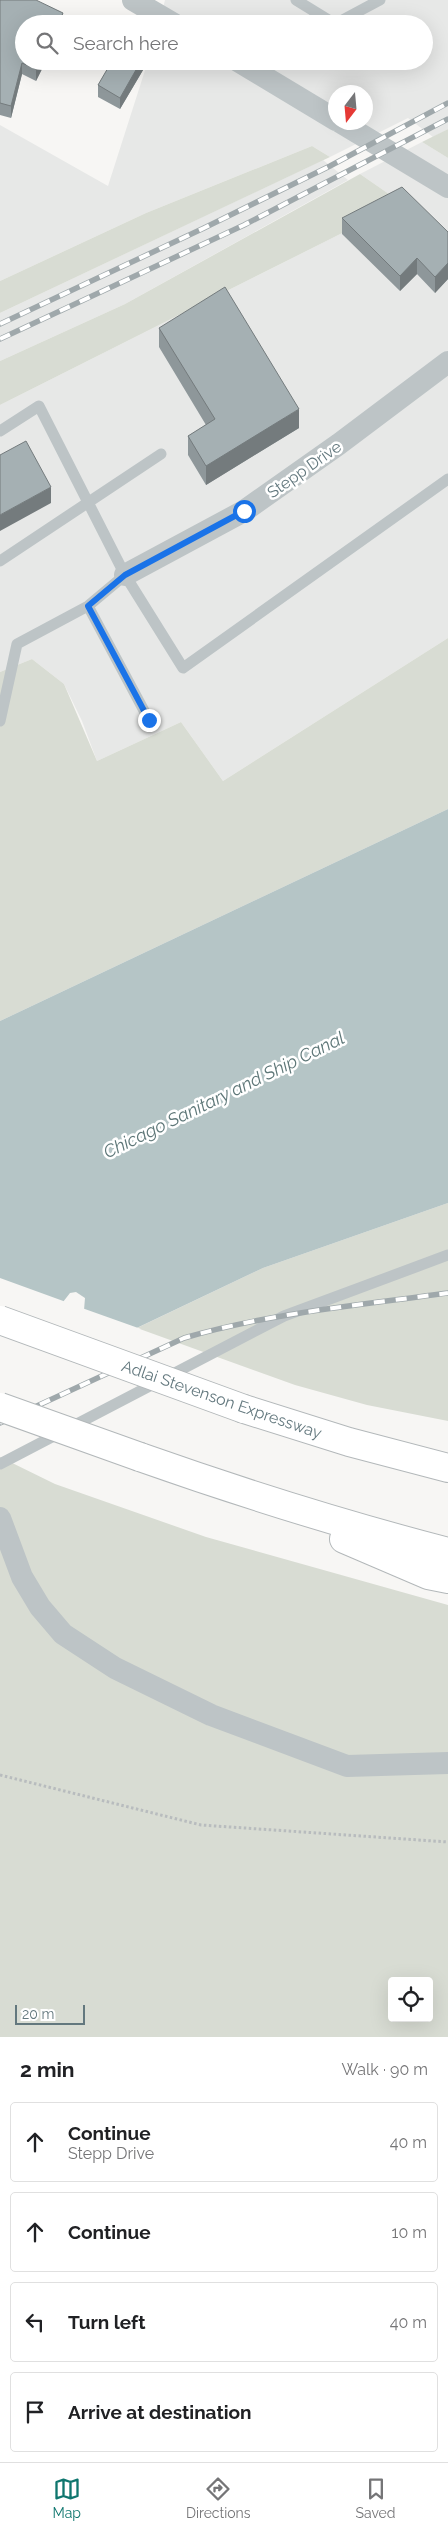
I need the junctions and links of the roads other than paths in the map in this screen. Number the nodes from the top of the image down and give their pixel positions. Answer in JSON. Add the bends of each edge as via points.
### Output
{"nodes":[{"id":1,"x":133,"y":0,"type":"edge"},
{"id":2,"x":296,"y":0,"type":"edge"},
{"id":3,"x":380,"y":0,"type":"edge"},
{"id":4,"x":159,"y":15,"type":"edge"},
{"id":5,"x":320,"y":15,"type":"edge"},
{"id":6,"x":352,"y":15,"type":"edge"},
{"id":7,"x":253,"y":70,"type":"edge"},
{"id":8,"x":328,"y":115,"type":"edge"},
{"id":9,"x":353,"y":130,"type":"edge"},
{"id":10,"x":448,"y":187,"type":"edge"},
{"id":11,"x":448,"y":362,"type":"edge"},
{"id":12,"x":0,"y":431,"type":"edge"},
{"id":13,"x":161,"y":454,"type":"dead end"},
{"id":14,"x":448,"y":479,"type":"edge"},
{"id":15,"x":87,"y":503,"type":"junction"},
{"id":16,"x":0,"y":561,"type":"edge"},
{"id":17,"x":125,"y":575,"type":"junction"},
{"id":18,"x":88,"y":606,"type":"junction"},
{"id":19,"x":149,"y":720,"type":"dead end"},
{"id":20,"x":0,"y":721,"type":"edge"},
{"id":21,"x":448,"y":1255,"type":"edge"},
{"id":22,"x":0,"y":1320,"type":"edge"},
{"id":23,"x":0,"y":1407,"type":"edge"},
{"id":24,"x":349,"y":1442,"type":"junction"},
{"id":25,"x":448,"y":1454,"type":"edge"},
{"id":26,"x":0,"y":1464,"type":"edge"},
{"id":27,"x":448,"y":1468,"type":"edge"},
{"id":28,"x":230,"y":1489,"type":"junction"},
{"id":29,"x":0,"y":1518,"type":"edge"},
{"id":30,"x":448,"y":1552,"type":"edge"},
{"id":31,"x":448,"y":1580,"type":"edge"},
{"id":32,"x":448,"y":1763,"type":"edge"}],
"edges":[{"from":1,"to":4,"type":"street"},
{"from":2,"to":5,"type":"lane"},
{"from":3,"to":6,"type":"lane"},
{"from":7,"to":8,"type":"street"},
{"from":9,"to":10,"type":"street"},
{"from":11,"to":17,"type":"street","name":"Stepp Drive","via":[[244,511]]},
{"from":12,"to":15,"type":"lane","via":[[39,406]]},
{"from":13,"to":15,"type":"lane"},
{"from":14,"to":17,"type":"lane","via":[[183,668]]},
{"from":15,"to":16,"type":"lane"},
{"from":15,"to":17,"type":"lane"},
{"from":17,"to":18,"type":"lane"},
{"from":18,"to":19,"type":"lane"},
{"from":18,"to":20,"type":"lane","via":[[17,644]]},
{"from":21,"to":26,"type":"lane","via":[[284,1316]]},
{"from":22,"to":24,"type":"highway","name":"Adlai Stevenson Expressway","bridge":true,"via":[[244,1409]]},
{"from":23,"to":28,"type":"highway","bridge":true},
{"from":24,"to":25,"type":"highway"},
{"from":24,"to":27,"type":"highway","name":"Adlai Stevenson Expressway"},
{"from":28,"to":30,"type":"highway","via":[[355,1528]]},
{"from":28,"to":31,"type":"highway","via":[[428,1575]]},
{"from":29,"to":32,"type":"street","via":[[22,1577],[40,1607],[63,1634],[115,1668],[211,1715],[347,1766]]}]}
